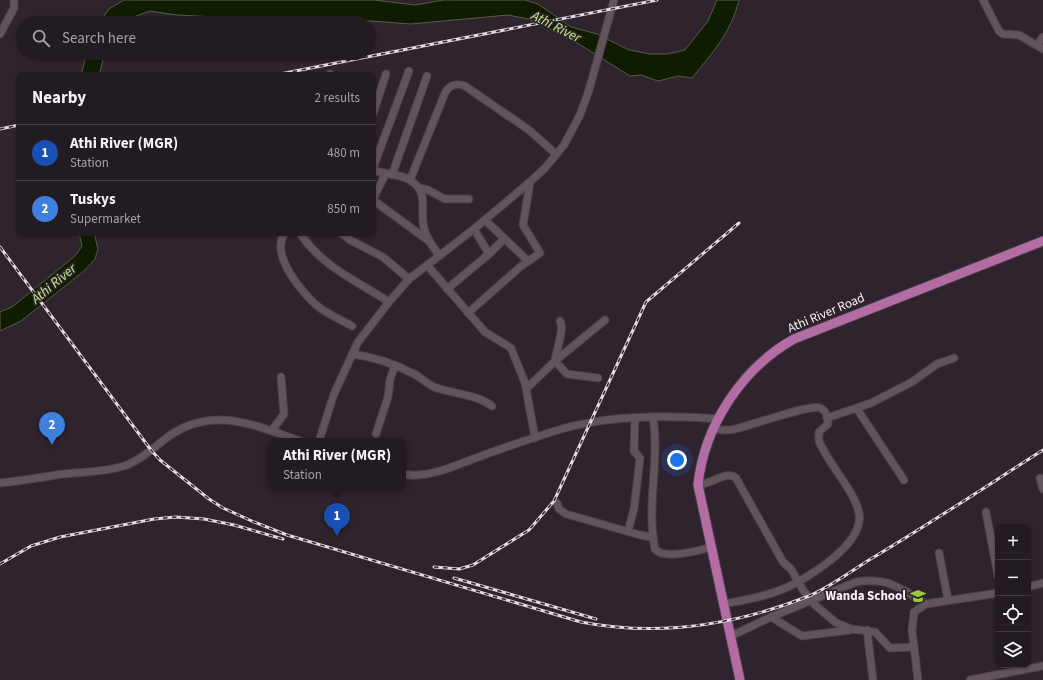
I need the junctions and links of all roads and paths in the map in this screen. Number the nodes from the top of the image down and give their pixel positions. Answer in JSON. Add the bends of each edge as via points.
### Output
{"nodes":[{"id":1,"x":14,"y":0,"type":"edge"},
{"id":2,"x":614,"y":0,"type":"edge"},
{"id":3,"x":983,"y":0,"type":"edge"},
{"id":4,"x":0,"y":34,"type":"edge"},
{"id":5,"x":1043,"y":37,"type":"edge"},
{"id":6,"x":1040,"y":47,"type":"edge"},
{"id":7,"x":409,"y":71,"type":"dead end"},
{"id":8,"x":386,"y":74,"type":"dead end"},
{"id":9,"x":427,"y":76,"type":"dead end"},
{"id":10,"x":376,"y":105,"type":"edge"},
{"id":11,"x":556,"y":154,"type":"junction"},
{"id":12,"x":376,"y":161,"type":"edge"},
{"id":13,"x":376,"y":170,"type":"edge"},
{"id":14,"x":389,"y":175,"type":"junction"},
{"id":15,"x":410,"y":180,"type":"junction"},
{"id":16,"x":530,"y":182,"type":"junction"},
{"id":17,"x":419,"y":188,"type":"junction"},
{"id":18,"x":376,"y":195,"type":"edge"},
{"id":19,"x":469,"y":199,"type":"dead end"},
{"id":20,"x":376,"y":202,"type":"edge"},
{"id":21,"x":485,"y":220,"type":"junction"},
{"id":22,"x":474,"y":229,"type":"junction"},
{"id":23,"x":284,"y":236,"type":"edge"},
{"id":24,"x":302,"y":236,"type":"edge"},
{"id":25,"x":345,"y":236,"type":"edge"},
{"id":26,"x":504,"y":239,"type":"junction"},
{"id":27,"x":429,"y":241,"type":"junction"},
{"id":28,"x":1043,"y":241,"type":"edge"},
{"id":29,"x":489,"y":254,"type":"junction"},
{"id":30,"x":439,"y":255,"type":"junction"},
{"id":31,"x":528,"y":261,"type":"junction"},
{"id":32,"x":427,"y":265,"type":"junction"},
{"id":33,"x":409,"y":279,"type":"junction"},
{"id":34,"x":447,"y":288,"type":"junction"},
{"id":35,"x":389,"y":302,"type":"junction"},
{"id":36,"x":468,"y":313,"type":"junction"},
{"id":37,"x":605,"y":320,"type":"dead end"},
{"id":38,"x":560,"y":321,"type":"dead end"},
{"id":39,"x":352,"y":326,"type":"dead end"},
{"id":40,"x":352,"y":354,"type":"junction"},
{"id":41,"x":954,"y":358,"type":"dead end"},
{"id":42,"x":555,"y":361,"type":"junction"},
{"id":43,"x":395,"y":365,"type":"junction"},
{"id":44,"x":282,"y":377,"type":"dead end"},
{"id":45,"x":598,"y":378,"type":"dead end"},
{"id":46,"x":527,"y":388,"type":"junction"},
{"id":47,"x":492,"y":406,"type":"dead end"},
{"id":48,"x":857,"y":409,"type":"junction"},
{"id":49,"x":653,"y":417,"type":"junction"},
{"id":50,"x":635,"y":418,"type":"junction"},
{"id":51,"x":827,"y":418,"type":"junction"},
{"id":52,"x":719,"y":419,"type":"junction"},
{"id":53,"x":713,"y":429,"type":"junction"},
{"id":54,"x":272,"y":430,"type":"junction"},
{"id":55,"x":376,"y":434,"type":"dead end"},
{"id":56,"x":292,"y":438,"type":"edge"},
{"id":57,"x":320,"y":438,"type":"edge"},
{"id":58,"x":535,"y":438,"type":"junction"},
{"id":59,"x":406,"y":474,"type":"edge"},
{"id":60,"x":1040,"y":478,"type":"dead end"},
{"id":61,"x":904,"y":480,"type":"dead end"},
{"id":62,"x":0,"y":483,"type":"edge"},
{"id":63,"x":698,"y":485,"type":"junction"},
{"id":64,"x":1043,"y":489,"type":"edge"},
{"id":65,"x":557,"y":503,"type":"dead end"},
{"id":66,"x":986,"y":512,"type":"dead end"},
{"id":67,"x":628,"y":531,"type":"junction"},
{"id":68,"x":652,"y":537,"type":"junction"},
{"id":69,"x":711,"y":547,"type":"junction"},
{"id":70,"x":939,"y":552,"type":"dead end"},
{"id":71,"x":995,"y":560,"type":"edge"},
{"id":72,"x":798,"y":582,"type":"junction"},
{"id":73,"x":1043,"y":583,"type":"edge"},
{"id":74,"x":1031,"y":586,"type":"edge"},
{"id":75,"x":995,"y":593,"type":"edge"},
{"id":76,"x":948,"y":600,"type":"junction"},
{"id":77,"x":812,"y":601,"type":"junction"},
{"id":78,"x":724,"y":604,"type":"junction"},
{"id":79,"x":926,"y":604,"type":"junction"},
{"id":80,"x":771,"y":617,"type":"junction"},
{"id":81,"x":852,"y":630,"type":"junction"},
{"id":82,"x":867,"y":630,"type":"junction"},
{"id":83,"x":731,"y":636,"type":"junction"},
{"id":84,"x":914,"y":647,"type":"junction"},
{"id":85,"x":1043,"y":666,"type":"edge"},
{"id":86,"x":740,"y":680,"type":"edge"},
{"id":87,"x":873,"y":680,"type":"edge"},
{"id":88,"x":918,"y":680,"type":"edge"},
{"id":89,"x":970,"y":680,"type":"edge"}],
"edges":[{"from":1,"to":4,"type":"street","via":[[14,8]]},
{"from":2,"to":11,"type":"street","via":[[580,115],[564,145]]},
{"from":3,"to":6,"type":"street","via":[[999,31],[1003,34],[1019,35]]},
{"from":5,"to":6,"type":"street"},
{"from":7,"to":12,"type":"street"},
{"from":8,"to":10,"type":"street"},
{"from":9,"to":14,"type":"street"},
{"from":11,"to":15,"type":"street","via":[[541,139],[491,104],[465,86],[455,84],[448,87],[445,93]]},
{"from":11,"to":16,"type":"street"},
{"from":13,"to":14,"type":"street"},
{"from":14,"to":15,"type":"street","via":[[401,175]]},
{"from":14,"to":18,"type":"street"},
{"from":15,"to":17,"type":"street"},
{"from":16,"to":21,"type":"street"},
{"from":16,"to":31,"type":"street","via":[[523,225],[540,253]]},
{"from":17,"to":19,"type":"street","via":[[445,199]]},
{"from":17,"to":27,"type":"street","via":[[424,200],[423,227]]},
{"from":20,"to":27,"type":"street"},
{"from":21,"to":22,"type":"street"},
{"from":21,"to":26,"type":"street"},
{"from":22,"to":29,"type":"street"},
{"from":22,"to":30,"type":"street"},
{"from":23,"to":39,"type":"street","via":[[281,246],[284,262],[292,276],[316,305]]},
{"from":24,"to":35,"type":"street","via":[[311,249],[325,261]]},
{"from":25,"to":33,"type":"street","via":[[383,257]]},
{"from":26,"to":29,"type":"street"},
{"from":26,"to":31,"type":"street"},
{"from":27,"to":30,"type":"street"},
{"from":28,"to":52,"type":"main road","name":"Athi River Road","via":[[794,339],[755,369],[737,390]]},
{"from":29,"to":34,"type":"street"},
{"from":30,"to":32,"type":"street"},
{"from":31,"to":36,"type":"street"},
{"from":32,"to":33,"type":"street"},
{"from":32,"to":34,"type":"street"},
{"from":33,"to":35,"type":"street"},
{"from":34,"to":36,"type":"street"},
{"from":35,"to":40,"type":"street","via":[[358,342]]},
{"from":36,"to":46,"type":"street","via":[[485,332],[509,346]]},
{"from":37,"to":42,"type":"street"},
{"from":38,"to":42,"type":"street","via":[[562,324]]},
{"from":40,"to":43,"type":"street","via":[[376,357]]},
{"from":40,"to":57,"type":"street","via":[[334,394]]},
{"from":41,"to":48,"type":"street","via":[[937,364],[912,382]]},
{"from":42,"to":45,"type":"street","via":[[567,374]]},
{"from":42,"to":46,"type":"street"},
{"from":43,"to":47,"type":"street","via":[[433,386],[485,400]]},
{"from":43,"to":55,"type":"street","via":[[388,398]]},
{"from":44,"to":54,"type":"street","via":[[284,414]]},
{"from":46,"to":58,"type":"street"},
{"from":48,"to":51,"type":"street"},
{"from":48,"to":61,"type":"street"},
{"from":49,"to":50,"type":"street"},
{"from":49,"to":52,"type":"street"},
{"from":49,"to":68,"type":"street","via":[[656,449]]},
{"from":50,"to":58,"type":"street","via":[[585,424]]},
{"from":50,"to":67,"type":"street","via":[[634,451],[640,458],[634,509]]},
{"from":51,"to":53,"type":"street","via":[[824,411],[816,407],[734,430]]},
{"from":51,"to":72,"type":"street","via":[[828,424],[819,432],[818,438],[832,467],[857,507],[859,523],[854,536],[844,549]]},
{"from":52,"to":53,"type":"main road","name":"Athi River Road"},
{"from":53,"to":63,"type":"main road","name":"Athi River Road","via":[[703,456]]},
{"from":54,"to":56,"type":"street"},
{"from":54,"to":62,"type":"street","via":[[232,421],[200,421],[177,431],[141,457],[123,466]]},
{"from":58,"to":59,"type":"street","via":[[452,467],[418,475]]},
{"from":60,"to":64,"type":"street"},
{"from":63,"to":69,"type":"main road","name":"Athi River Road"},
{"from":63,"to":72,"type":"street","via":[[710,484],[726,475],[736,478],[783,562],[791,569]]},
{"from":65,"to":67,"type":"street","via":[[559,509],[566,514]]},
{"from":66,"to":71,"type":"street"},
{"from":67,"to":68,"type":"street"},
{"from":68,"to":69,"type":"street","via":[[655,549],[661,553],[698,551]]},
{"from":69,"to":78,"type":"main road","name":"Athi River Road"},
{"from":70,"to":76,"type":"street"},
{"from":72,"to":77,"type":"street"},
{"from":72,"to":78,"type":"street","via":[[760,596]]},
{"from":73,"to":74,"type":"street"},
{"from":75,"to":76,"type":"street"},
{"from":76,"to":79,"type":"street"},
{"from":77,"to":79,"type":"street","via":[[856,582],[868,580],[892,583]]},
{"from":77,"to":80,"type":"street"},
{"from":77,"to":81,"type":"street","via":[[835,622]]},
{"from":78,"to":83,"type":"main road","name":"Athi River Road"},
{"from":79,"to":84,"type":"street","via":[[918,608],[913,615]]},
{"from":80,"to":81,"type":"street","via":[[802,636]]},
{"from":80,"to":83,"type":"street"},
{"from":81,"to":82,"type":"street"},
{"from":82,"to":84,"type":"street","via":[[875,632],[890,648]]},
{"from":82,"to":87,"type":"street"},
{"from":83,"to":86,"type":"main road","name":"Athi River Road"},
{"from":84,"to":88,"type":"street"},
{"from":85,"to":89,"type":"street"}]}
